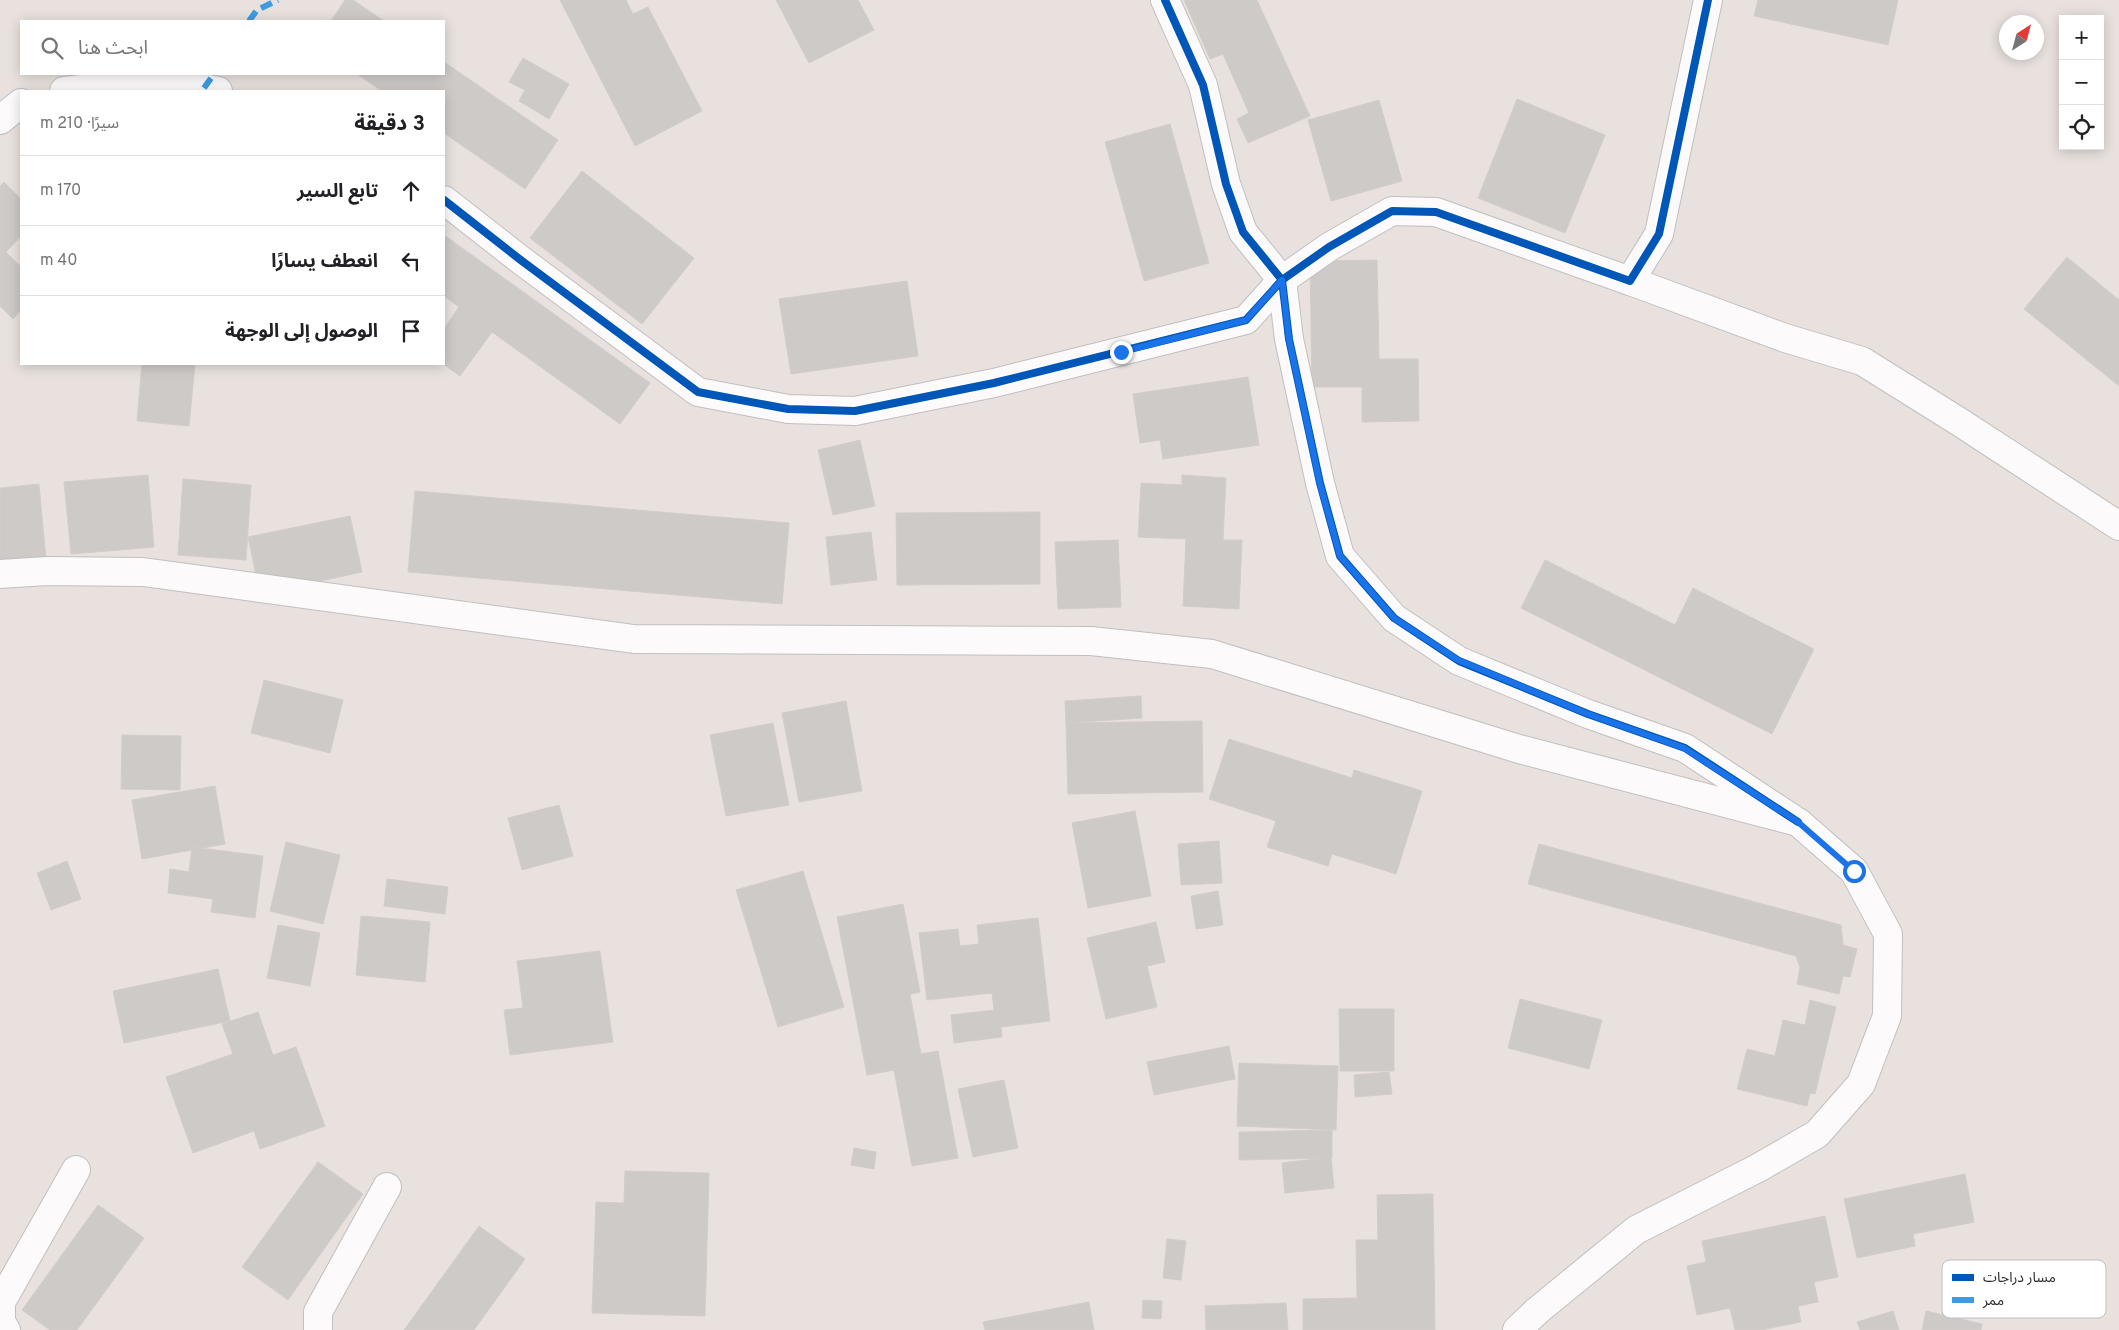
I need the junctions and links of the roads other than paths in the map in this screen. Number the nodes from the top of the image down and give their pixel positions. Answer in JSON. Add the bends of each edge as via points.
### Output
{"nodes":[{"id":1,"x":1165,"y":0,"type":"edge"},
{"id":2,"x":1708,"y":0,"type":"edge"},
{"id":3,"x":73,"y":90,"type":"edge"},
{"id":4,"x":213,"y":90,"type":"edge"},
{"id":5,"x":0,"y":92,"type":"edge"},
{"id":6,"x":20,"y":94,"type":"edge"},
{"id":7,"x":20,"y":103,"type":"edge"},
{"id":8,"x":0,"y":120,"type":"edge"},
{"id":9,"x":445,"y":201,"type":"edge"},
{"id":10,"x":1282,"y":280,"type":"junction"},
{"id":11,"x":1630,"y":281,"type":"junction"},
{"id":12,"x":2119,"y":526,"type":"edge"},
{"id":13,"x":0,"y":574,"type":"edge"},
{"id":14,"x":1798,"y":822,"type":"junction"},
{"id":15,"x":76,"y":1170,"type":"dead end"},
{"id":16,"x":387,"y":1187,"type":"dead end"},
{"id":17,"x":6,"y":1330,"type":"edge"},
{"id":18,"x":318,"y":1330,"type":"edge"},
{"id":19,"x":1517,"y":1330,"type":"edge"}],
"edges":[{"from":1,"to":10,"type":"street","via":[[1203,85],[1226,184],[1243,232]]},
{"from":2,"to":11,"type":"street","via":[[1659,234]]},
{"from":3,"to":4,"type":"street","via":[[174,82]]},
{"from":5,"to":6,"type":"street"},
{"from":7,"to":8,"type":"street"},
{"from":9,"to":10,"type":"street","via":[[698,392],[788,409],[856,411],[994,383],[1246,320]]},
{"from":10,"to":11,"type":"street","via":[[1329,247],[1392,210],[1436,212]]},
{"from":10,"to":14,"type":"street","via":[[1289,339],[1320,484],[1340,556],[1394,618],[1458,660],[1588,714],[1684,748]]},
{"from":11,"to":12,"type":"street","via":[[1785,338],[1862,361]]},
{"from":13,"to":14,"type":"street","via":[[143,572],[634,639],[1091,641],[1212,654],[1519,749]]},
{"from":14,"to":19,"type":"street","via":[[1854,871],[1888,934],[1887,1016],[1861,1084],[1818,1134],[1636,1230]]},
{"from":15,"to":17,"type":"street","via":[[1,1302],[1,1322]]},
{"from":16,"to":18,"type":"street","via":[[318,1312]]}]}
